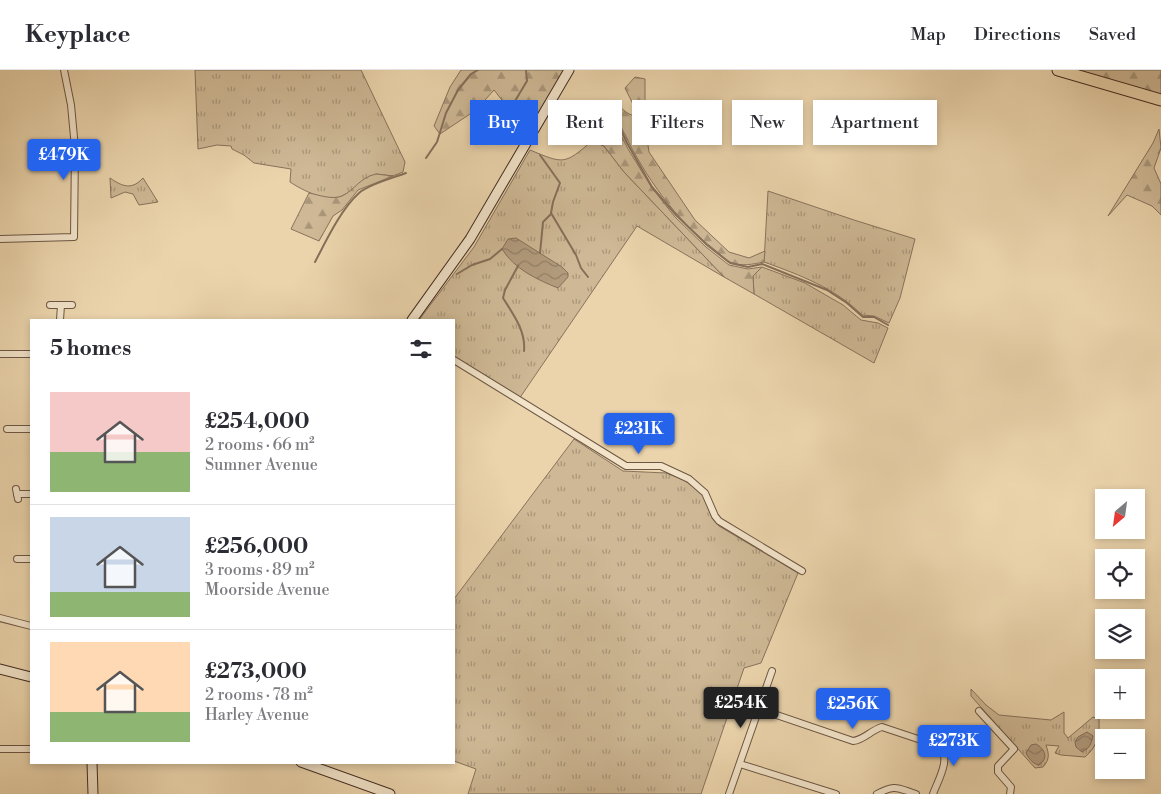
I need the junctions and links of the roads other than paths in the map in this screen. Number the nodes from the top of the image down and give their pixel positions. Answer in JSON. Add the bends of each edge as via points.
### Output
{"nodes":[{"id":1,"x":64,"y":70,"type":"edge"},
{"id":2,"x":569,"y":70,"type":"edge"},
{"id":3,"x":1058,"y":70,"type":"edge"},
{"id":4,"x":1161,"y":100,"type":"edge"},
{"id":5,"x":0,"y":239,"type":"edge"},
{"id":6,"x":50,"y":305,"type":"dead end"},
{"id":7,"x":60,"y":305,"type":"junction"},
{"id":8,"x":72,"y":305,"type":"dead end"},
{"id":9,"x":60,"y":319,"type":"edge"},
{"id":10,"x":413,"y":319,"type":"edge"},
{"id":11,"x":0,"y":354,"type":"edge"},
{"id":12,"x":30,"y":354,"type":"edge"},
{"id":13,"x":455,"y":361,"type":"edge"},
{"id":14,"x":7,"y":428,"type":"dead end"},
{"id":15,"x":30,"y":429,"type":"edge"},
{"id":16,"x":17,"y":494,"type":"dead end"},
{"id":17,"x":30,"y":494,"type":"edge"},
{"id":18,"x":17,"y":558,"type":"dead end"},
{"id":19,"x":30,"y":559,"type":"edge"},
{"id":20,"x":802,"y":571,"type":"dead end"},
{"id":21,"x":0,"y":618,"type":"edge"},
{"id":22,"x":30,"y":626,"type":"edge"},
{"id":23,"x":0,"y":670,"type":"edge"},
{"id":24,"x":772,"y":671,"type":"dead end"},
{"id":25,"x":30,"y":677,"type":"edge"},
{"id":26,"x":759,"y":709,"type":"junction"},
{"id":27,"x":979,"y":711,"type":"dead end"},
{"id":28,"x":30,"y":748,"type":"edge"},
{"id":29,"x":0,"y":749,"type":"edge"},
{"id":30,"x":92,"y":764,"type":"edge"},
{"id":31,"x":307,"y":764,"type":"edge"},
{"id":32,"x":740,"y":764,"type":"junction"},
{"id":33,"x":93,"y":794,"type":"edge"},
{"id":34,"x":390,"y":794,"type":"edge"},
{"id":35,"x":729,"y":794,"type":"edge"},
{"id":36,"x":836,"y":794,"type":"edge"},
{"id":37,"x":877,"y":794,"type":"edge"},
{"id":38,"x":916,"y":794,"type":"edge"},
{"id":39,"x":933,"y":794,"type":"edge"},
{"id":40,"x":1010,"y":794,"type":"edge"}],
"edges":[{"from":1,"to":5,"type":"street","via":[[75,148],[74,237]]},
{"from":2,"to":10,"type":"main road","via":[[470,240]]},
{"from":3,"to":4,"type":"highway"},
{"from":6,"to":7,"type":"street"},
{"from":7,"to":8,"type":"street"},
{"from":7,"to":9,"type":"street"},
{"from":11,"to":12,"type":"street"},
{"from":13,"to":20,"type":"street","via":[[626,466],[661,466],[689,479],[705,493],[719,521]]},
{"from":14,"to":15,"type":"street"},
{"from":16,"to":17,"type":"street"},
{"from":18,"to":19,"type":"street"},
{"from":21,"to":22,"type":"street"},
{"from":23,"to":25,"type":"main road"},
{"from":24,"to":26,"type":"street"},
{"from":26,"to":32,"type":"street"},
{"from":26,"to":39,"type":"street","via":[[853,741],[882,727],[939,746],[945,760]]},
{"from":27,"to":40,"type":"street","via":[[1014,749],[998,766],[998,772],[1011,787]]},
{"from":28,"to":29,"type":"street"},
{"from":30,"to":33,"type":"main road"},
{"from":31,"to":34,"type":"main road"},
{"from":32,"to":35,"type":"street"},
{"from":32,"to":36,"type":"street"},
{"from":37,"to":38,"type":"street","via":[[894,787]]}]}
